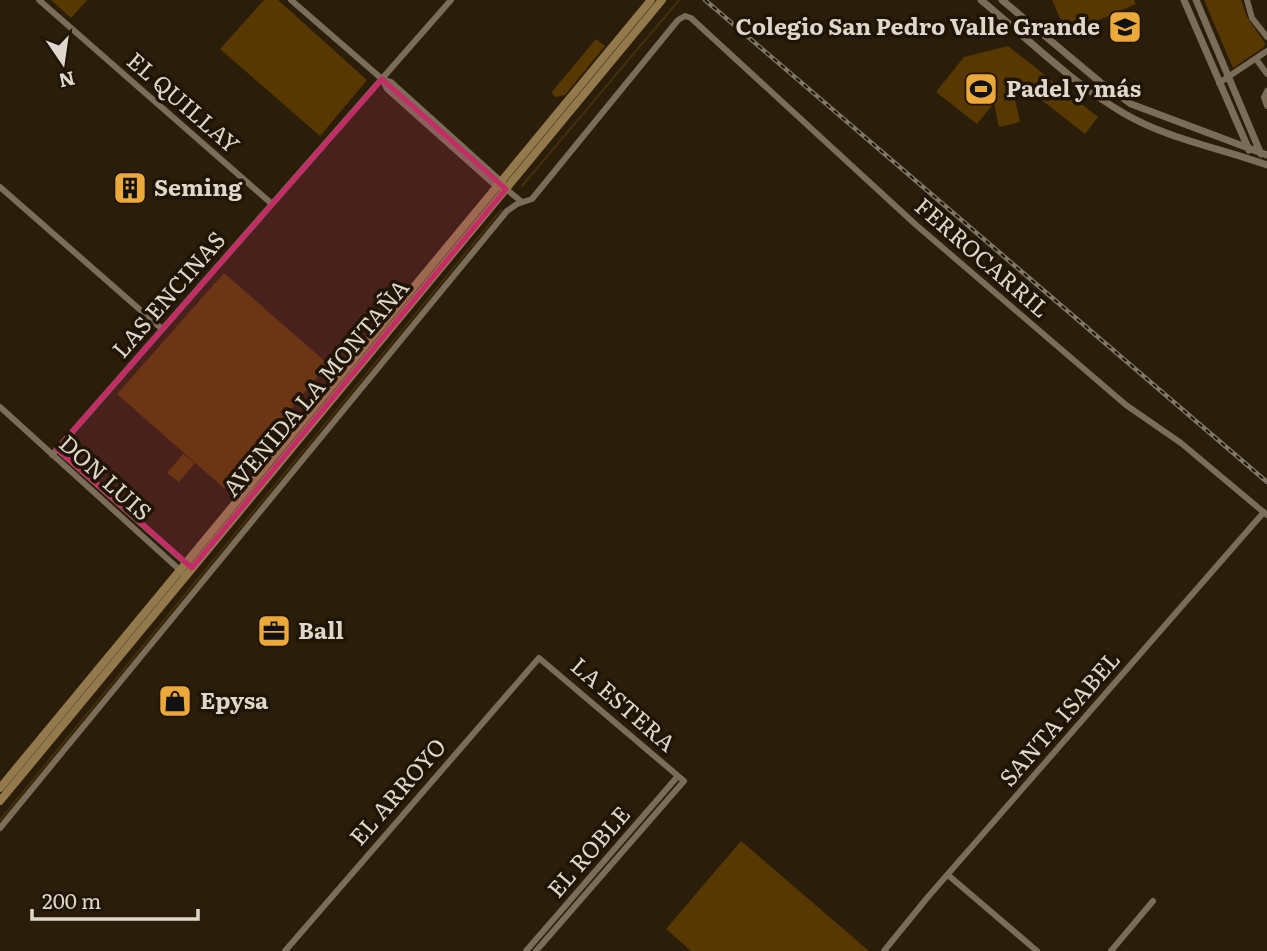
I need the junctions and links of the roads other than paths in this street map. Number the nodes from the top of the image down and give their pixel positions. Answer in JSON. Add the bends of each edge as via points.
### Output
{"nodes":[{"id":1,"x":39,"y":0,"type":"edge"},
{"id":2,"x":291,"y":0,"type":"edge"},
{"id":3,"x":451,"y":0,"type":"edge"},
{"id":4,"x":651,"y":0,"type":"edge"},
{"id":5,"x":662,"y":0,"type":"edge"},
{"id":6,"x":981,"y":0,"type":"edge"},
{"id":7,"x":1002,"y":0,"type":"edge"},
{"id":8,"x":1184,"y":0,"type":"edge"},
{"id":9,"x":1196,"y":0,"type":"edge"},
{"id":10,"x":1247,"y":0,"type":"edge"},
{"id":11,"x":1267,"y":37,"type":"edge"},
{"id":12,"x":1267,"y":51,"type":"edge"},
{"id":13,"x":1256,"y":59,"type":"junction"},
{"id":14,"x":1267,"y":74,"type":"edge"},
{"id":15,"x":1229,"y":78,"type":"junction"},
{"id":16,"x":382,"y":79,"type":"junction"},
{"id":17,"x":1219,"y":83,"type":"junction"},
{"id":18,"x":1267,"y":91,"type":"edge"},
{"id":19,"x":1267,"y":106,"type":"edge"},
{"id":20,"x":1220,"y":138,"type":"junction"},
{"id":21,"x":1217,"y":148,"type":"junction"},
{"id":22,"x":1248,"y":148,"type":"junction"},
{"id":23,"x":1265,"y":159,"type":"edge"},
{"id":24,"x":1254,"y":160,"type":"junction"},
{"id":25,"x":502,"y":185,"type":"junction"},
{"id":26,"x":0,"y":187,"type":"edge"},
{"id":27,"x":522,"y":202,"type":"junction"},
{"id":28,"x":272,"y":204,"type":"junction"},
{"id":29,"x":163,"y":329,"type":"junction"},
{"id":30,"x":0,"y":407,"type":"edge"},
{"id":31,"x":55,"y":452,"type":"junction"},
{"id":32,"x":1265,"y":514,"type":"edge"},
{"id":33,"x":186,"y":569,"type":"junction"},
{"id":34,"x":153,"y":608,"type":"junction"},
{"id":35,"x":539,"y":658,"type":"joint"},
{"id":36,"x":681,"y":778,"type":"junction"},
{"id":37,"x":0,"y":788,"type":"edge"},
{"id":38,"x":0,"y":802,"type":"edge"},
{"id":39,"x":0,"y":828,"type":"edge"},
{"id":40,"x":948,"y":875,"type":"junction"},
{"id":41,"x":1153,"y":901,"type":"dead end"},
{"id":42,"x":285,"y":951,"type":"edge"},
{"id":43,"x":526,"y":951,"type":"edge"},
{"id":44,"x":536,"y":951,"type":"edge"},
{"id":45,"x":884,"y":951,"type":"edge"},
{"id":46,"x":1037,"y":951,"type":"edge"},
{"id":47,"x":1111,"y":951,"type":"edge"}],
"edges":[{"from":1,"to":28,"type":"street","name":"EL QUILLAY"},
{"from":2,"to":16,"type":"street"},
{"from":3,"to":16,"type":"street","name":"LAS ENCINAS"},
{"from":4,"to":25,"type":"main road","name":"AVENIDA LA MONTAÑA"},
{"from":5,"to":25,"type":"main road","name":"AVENIDA LA MONTAÑA"},
{"from":6,"to":21,"type":"street","via":[[1125,114]]},
{"from":7,"to":20,"type":"street","via":[[1131,104]]},
{"from":8,"to":17,"type":"street"},
{"from":9,"to":15,"type":"street"},
{"from":10,"to":11,"type":"street","via":[[1252,18]]},
{"from":12,"to":13,"type":"street"},
{"from":13,"to":14,"type":"street"},
{"from":13,"to":15,"type":"street"},
{"from":15,"to":17,"type":"street"},
{"from":15,"to":23,"type":"street"},
{"from":16,"to":25,"type":"street","via":[[393,84]]},
{"from":16,"to":28,"type":"street","name":"LAS ENCINAS"},
{"from":17,"to":22,"type":"street"},
{"from":18,"to":19,"type":"street"},
{"from":20,"to":21,"type":"street","via":[[1223,145]]},
{"from":20,"to":22,"type":"street"},
{"from":21,"to":24,"type":"street"},
{"from":22,"to":23,"type":"street"},
{"from":22,"to":24,"type":"street"},
{"from":23,"to":24,"type":"street"},
{"from":25,"to":27,"type":"street"},
{"from":25,"to":33,"type":"main road","name":"AVENIDA LA MONTAÑA"},
{"from":26,"to":29,"type":"street"},
{"from":27,"to":32,"type":"street","name":"FERROCARRIL","via":[[532,199],[678,20],[691,18],[915,224],[1126,405],[1181,443]]},
{"from":27,"to":39,"type":"street","via":[[508,211]]},
{"from":28,"to":29,"type":"street","name":"LAS ENCINAS"},
{"from":29,"to":31,"type":"street","name":"LAS ENCINAS"},
{"from":30,"to":31,"type":"street","name":"DON LUIS"},
{"from":31,"to":33,"type":"street","name":"DON LUIS"},
{"from":32,"to":40,"type":"street","name":"SANTA ISABEL"},
{"from":33,"to":34,"type":"main road","name":"AVENIDA LA MONTAÑA"},
{"from":34,"to":37,"type":"main road","name":"AVENIDA LA MONTAÑA"},
{"from":34,"to":38,"type":"main road","name":"AVENIDA LA MONTAÑA"},
{"from":35,"to":36,"type":"street","name":"LA ESTERA"},
{"from":35,"to":42,"type":"street","name":"EL ARROYO"},
{"from":36,"to":43,"type":"street","name":"EL ROBLE"},
{"from":36,"to":44,"type":"street","name":"EL ROBLE"},
{"from":40,"to":45,"type":"street","name":"SANTA ISABEL"},
{"from":40,"to":46,"type":"street"},
{"from":41,"to":47,"type":"street"}]}
